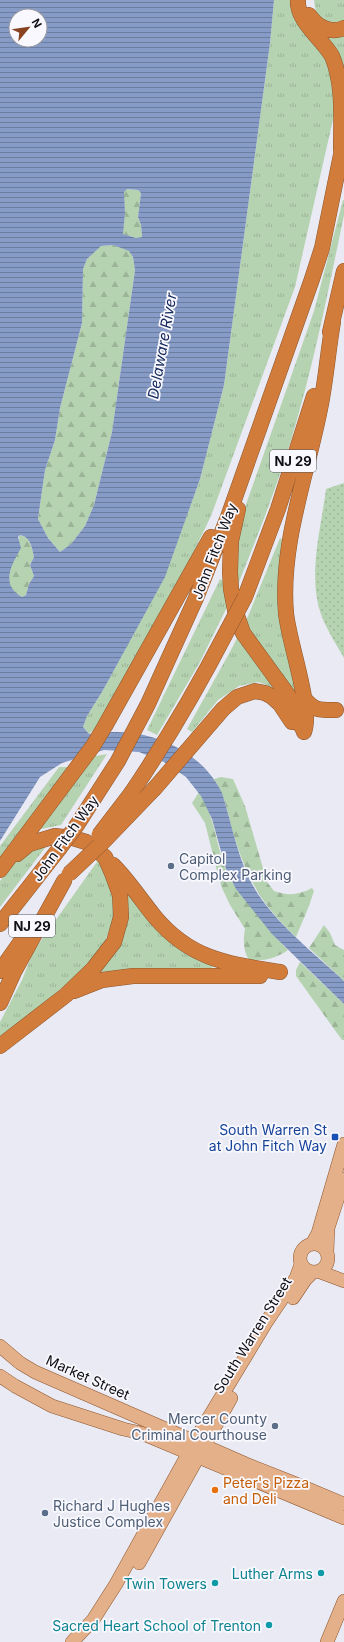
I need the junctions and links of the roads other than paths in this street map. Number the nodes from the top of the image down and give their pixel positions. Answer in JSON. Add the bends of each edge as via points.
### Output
{"nodes":[{"id":1,"x":298,"y":0,"type":"edge"},
{"id":2,"x":306,"y":0,"type":"edge"},
{"id":3,"x":344,"y":28,"type":"edge"},
{"id":4,"x":344,"y":140,"type":"edge"},
{"id":5,"x":341,"y":155,"type":"junction"},
{"id":6,"x":344,"y":271,"type":"edge"},
{"id":7,"x":333,"y":322,"type":"junction"},
{"id":8,"x":255,"y":437,"type":"junction"},
{"id":9,"x":236,"y":491,"type":"junction"},
{"id":10,"x":304,"y":697,"type":"junction"},
{"id":11,"x":336,"y":710,"type":"dead end"},
{"id":12,"x":304,"y":732,"type":"junction"},
{"id":13,"x":104,"y":857,"type":"junction"},
{"id":14,"x":1,"y":868,"type":"edge"},
{"id":15,"x":66,"y":878,"type":"junction"},
{"id":16,"x":0,"y":924,"type":"edge"},
{"id":17,"x":0,"y":971,"type":"edge"},
{"id":18,"x":66,"y":995,"type":"junction"},
{"id":19,"x":0,"y":1003,"type":"edge"},
{"id":20,"x":0,"y":1046,"type":"edge"},
{"id":21,"x":344,"y":1144,"type":"edge"},
{"id":22,"x":344,"y":1179,"type":"edge"},
{"id":23,"x":312,"y":1244,"type":"junction"},
{"id":24,"x":328,"y":1255,"type":"junction"},
{"id":25,"x":301,"y":1264,"type":"junction"},
{"id":26,"x":316,"y":1272,"type":"junction"},
{"id":27,"x":344,"y":1278,"type":"edge"},
{"id":28,"x":344,"y":1281,"type":"edge"},
{"id":29,"x":0,"y":1346,"type":"edge"},
{"id":30,"x":0,"y":1376,"type":"edge"},
{"id":31,"x":196,"y":1450,"type":"junction"},
{"id":32,"x":344,"y":1504,"type":"edge"},
{"id":33,"x":344,"y":1518,"type":"edge"},
{"id":34,"x":344,"y":1601,"type":"edge"},
{"id":35,"x":72,"y":1642,"type":"edge"},
{"id":36,"x":86,"y":1642,"type":"edge"},
{"id":37,"x":327,"y":1642,"type":"edge"}],
"edges":[{"from":1,"to":5,"type":"highway","via":[[302,18],[331,55],[339,71],[342,86]]},
{"from":2,"to":3,"type":"highway","via":[[306,8],[316,24],[333,30]]},
{"from":4,"to":5,"type":"highway","name":"John Fitch Way","number":"NJ 29"},
{"from":5,"to":8,"type":"highway","name":"John Fitch Way","number":"NJ 29","via":[[322,248]]},
{"from":6,"to":7,"type":"highway","number":"NJ 29"},
{"from":7,"to":10,"type":"highway","via":[[320,408],[292,533],[285,579],[288,627]]},
{"from":7,"to":15,"type":"highway","number":"NJ 29","bridge":true,"via":[[311,404],[278,509],[245,597],[198,687],[146,772]]},
{"from":8,"to":9,"type":"highway","name":"John Fitch Way","number":"NJ 29"},
{"from":8,"to":12,"type":"highway","via":[[231,541],[230,572],[233,602],[243,633],[288,695]]},
{"from":9,"to":14,"type":"highway","via":[[114,712],[92,746]]},
{"from":9,"to":16,"type":"highway","name":"John Fitch Way","number":"NJ 29","bridge":true,"via":[[196,598],[148,704],[106,781],[59,849]]},
{"from":10,"to":11,"type":"highway","via":[[316,709]]},
{"from":10,"to":12,"type":"highway"},
{"from":12,"to":15,"type":"highway","bridge":true,"via":[[292,722],[276,700],[265,693],[255,691],[232,701],[155,788]]},
{"from":13,"to":14,"type":"highway","via":[[86,842],[55,836],[29,844]]},
{"from":13,"to":18,"type":"highway","via":[[120,895],[119,926],[107,951],[93,969]]},
{"from":13,"to":18,"type":"highway","via":[[122,874],[165,928],[185,944],[226,963],[280,972],[257,976],[114,978]]},
{"from":15,"to":17,"type":"highway","number":"NJ 29"},
{"from":15,"to":19,"type":"highway","via":[[14,972]]},
{"from":18,"to":20,"type":"highway"},
{"from":21,"to":23,"type":"main road","via":[[318,1233]]},
{"from":22,"to":24,"type":"main road","via":[[328,1228]]},
{"from":23,"to":24,"type":"main road","via":[[320,1246]]},
{"from":23,"to":25,"type":"main road","via":[[302,1251]]},
{"from":24,"to":26,"type":"main road","via":[[327,1266]]},
{"from":24,"to":27,"type":"main road"},
{"from":25,"to":26,"type":"main road","via":[[306,1270]]},
{"from":25,"to":31,"type":"main road","name":"South Warren Street","via":[[299,1272],[267,1321]]},
{"from":26,"to":28,"type":"main road"},
{"from":26,"to":31,"type":"main road","name":"South Warren Street","via":[[305,1280],[283,1312]]},
{"from":29,"to":31,"type":"main road","name":"Market Street","via":[[35,1372]]},
{"from":30,"to":31,"type":"main road","name":"Market Street","via":[[52,1406]]},
{"from":31,"to":32,"type":"main road","name":"Market Street"},
{"from":31,"to":33,"type":"main road","name":"Market Street"},
{"from":31,"to":35,"type":"main road","via":[[93,1620]]},
{"from":31,"to":36,"type":"main road","via":[[124,1589],[100,1626]]},
{"from":34,"to":37,"type":"main road"}]}
